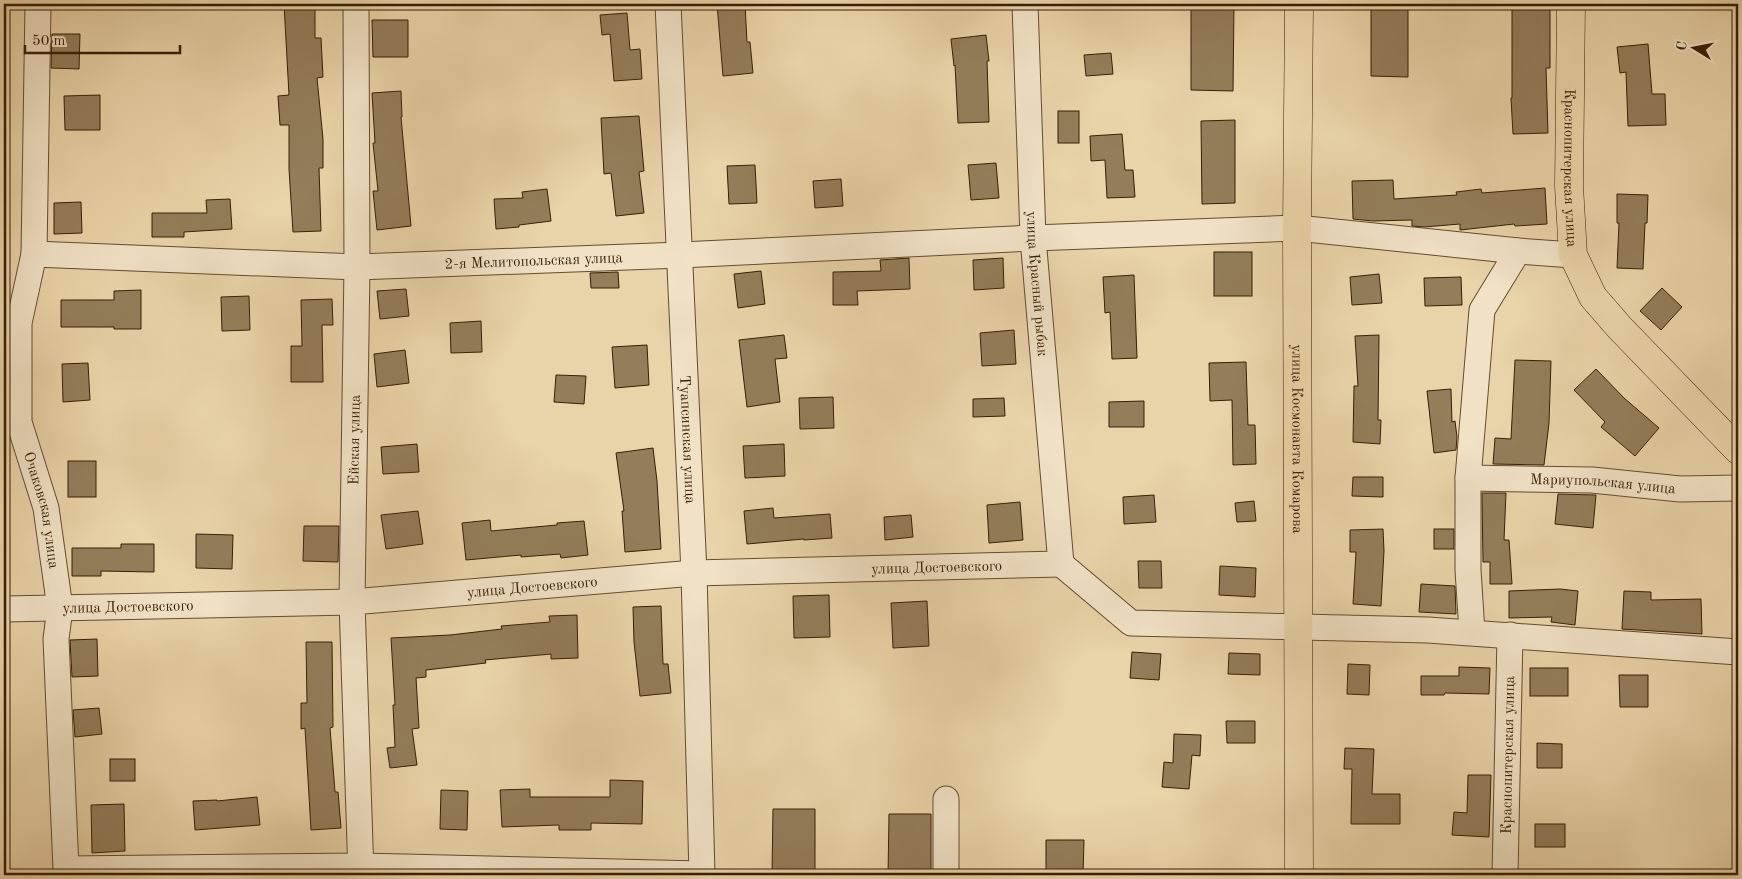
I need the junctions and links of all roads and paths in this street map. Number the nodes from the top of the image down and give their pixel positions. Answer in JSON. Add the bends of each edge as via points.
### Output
{"nodes":[{"id":1,"x":38,"y":4,"type":"edge"},
{"id":2,"x":356,"y":4,"type":"edge"},
{"id":3,"x":668,"y":4,"type":"edge"},
{"id":4,"x":1025,"y":4,"type":"edge"},
{"id":5,"x":1299,"y":4,"type":"edge"},
{"id":6,"x":1571,"y":4,"type":"edge"},
{"id":7,"x":1297,"y":228,"type":"junction"},
{"id":8,"x":1033,"y":238,"type":"junction"},
{"id":9,"x":1518,"y":251,"type":"junction"},
{"id":10,"x":34,"y":254,"type":"junction"},
{"id":11,"x":681,"y":255,"type":"junction"},
{"id":12,"x":1573,"y":255,"type":"junction"},
{"id":13,"x":357,"y":267,"type":"junction"},
{"id":14,"x":12,"y":422,"type":"edge"},
{"id":15,"x":1738,"y":450,"type":"edge"},
{"id":16,"x":1468,"y":478,"type":"junction"},
{"id":17,"x":1738,"y":488,"type":"edge"},
{"id":18,"x":1061,"y":564,"type":"junction"},
{"id":19,"x":694,"y":573,"type":"junction"},
{"id":20,"x":352,"y":602,"type":"junction"},
{"id":21,"x":60,"y":608,"type":"junction"},
{"id":22,"x":4,"y":609,"type":"edge"},
{"id":23,"x":1298,"y":626,"type":"junction"},
{"id":24,"x":1472,"y":632,"type":"junction"},
{"id":25,"x":1510,"y":635,"type":"junction"},
{"id":26,"x":1738,"y":652,"type":"edge"},
{"id":27,"x":946,"y":799,"type":"dead end"},
{"id":28,"x":361,"y":871,"type":"edge"},
{"id":29,"x":702,"y":875,"type":"edge"},
{"id":30,"x":946,"y":875,"type":"edge"},
{"id":31,"x":1300,"y":875,"type":"edge"},
{"id":32,"x":1505,"y":875,"type":"edge"}],
"edges":[{"from":1,"to":10,"type":"street","name":"Очаковская улица"},
{"from":2,"to":13,"type":"street","name":"Ейская улица"},
{"from":3,"to":11,"type":"street","name":"Туапсинская улица"},
{"from":4,"to":8,"type":"street","name":"улица Красный рыбак"},
{"from":5,"to":7,"type":"main road","name":"улица Космонавта Комарова"},
{"from":6,"to":12,"type":"main road","name":"Краснопитерская улица","via":[[1569,186]]},
{"from":7,"to":8,"type":"street","name":"2-я Мелитопольская улица"},
{"from":7,"to":9,"type":"street","name":"2-я Мелитопольская улица"},
{"from":7,"to":23,"type":"main road","name":"улица Космонавта Комарова"},
{"from":8,"to":11,"type":"street","name":"2-я Мелитопольская улица"},
{"from":8,"to":18,"type":"street","name":"улица Красный рыбак"},
{"from":9,"to":12,"type":"street","name":"2-я Мелитопольская улица"},
{"from":9,"to":16,"type":"street","via":[[1482,310]]},
{"from":10,"to":13,"type":"street","name":"2-я Мелитопольская улица"},
{"from":10,"to":14,"type":"street","name":"Очаковская улица","via":[[20,323]]},
{"from":11,"to":13,"type":"street","name":"2-я Мелитопольская улица"},
{"from":11,"to":19,"type":"street","name":"Туапсинская улица"},
{"from":12,"to":15,"type":"main road","name":"Краснопитерская улица","via":[[1593,296],[1620,328]]},
{"from":13,"to":20,"type":"street","name":"Ейская улица"},
{"from":14,"to":21,"type":"street","name":"Очаковская улица","via":[[46,508]]},
{"from":16,"to":17,"type":"street","name":"Мариупольская улица","via":[[1592,480],[1680,488]]},
{"from":16,"to":24,"type":"street"},
{"from":18,"to":19,"type":"street","name":"улица Достоевского"},
{"from":18,"to":23,"type":"street","via":[[1130,623]]},
{"from":19,"to":20,"type":"street","name":"улица Достоевского"},
{"from":19,"to":29,"type":"street","name":"Туапсинская улица"},
{"from":20,"to":21,"type":"street","name":"улица Достоевского"},
{"from":20,"to":28,"type":"street","name":"Ейская улица"},
{"from":21,"to":22,"type":"street","name":"улица Достоевского"},
{"from":21,"to":28,"type":"street","name":"Очаковская улица","via":[[56,640],[66,869]]},
{"from":23,"to":24,"type":"street"},
{"from":23,"to":31,"type":"main road","name":"улица Космонавта Комарова"},
{"from":24,"to":25,"type":"street"},
{"from":25,"to":26,"type":"street"},
{"from":25,"to":32,"type":"street","name":"Краснопитерская улица"},
{"from":27,"to":30,"type":"street"},
{"from":28,"to":29,"type":"street"}]}
